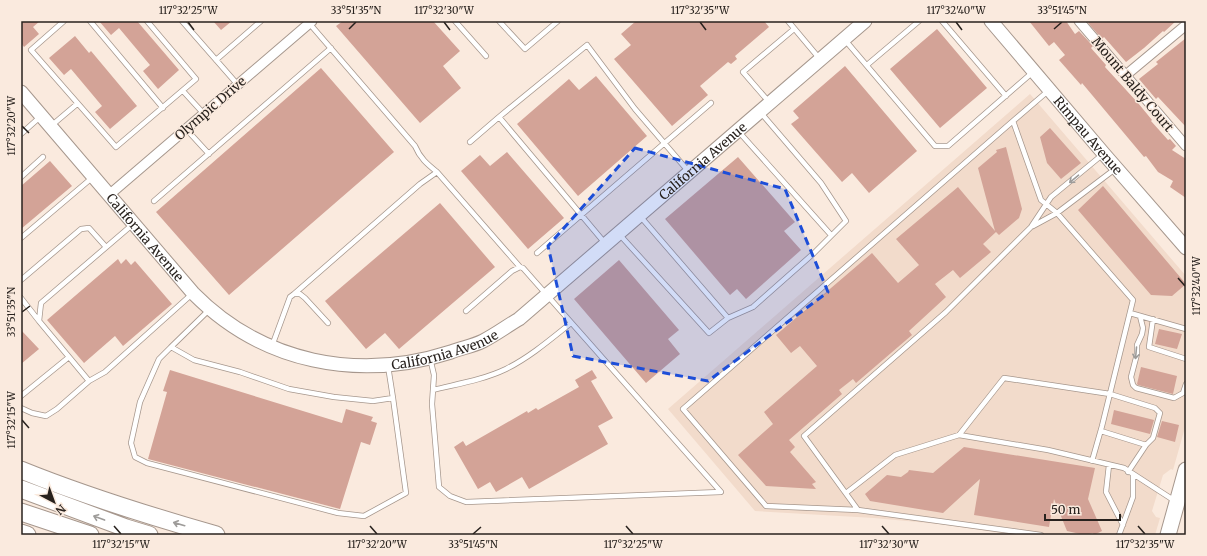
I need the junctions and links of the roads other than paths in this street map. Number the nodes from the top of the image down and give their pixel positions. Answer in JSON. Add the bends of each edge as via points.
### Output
{"nodes":[{"id":1,"x":64,"y":21,"type":"edge"},
{"id":2,"x":90,"y":21,"type":"edge"},
{"id":3,"x":147,"y":21,"type":"edge"},
{"id":4,"x":182,"y":21,"type":"edge"},
{"id":5,"x":261,"y":21,"type":"edge"},
{"id":6,"x":455,"y":21,"type":"edge"},
{"id":7,"x":499,"y":21,"type":"edge"},
{"id":8,"x":558,"y":21,"type":"edge"},
{"id":9,"x":788,"y":21,"type":"edge"},
{"id":10,"x":865,"y":21,"type":"edge"},
{"id":11,"x":919,"y":21,"type":"edge"},
{"id":12,"x":942,"y":21,"type":"edge"},
{"id":13,"x":991,"y":21,"type":"edge"},
{"id":14,"x":1079,"y":21,"type":"edge"},
{"id":15,"x":311,"y":22,"type":"edge"},
{"id":16,"x":1186,"y":25,"type":"edge"},
{"id":17,"x":794,"y":29,"type":"junction"},
{"id":18,"x":845,"y":39,"type":"junction"},
{"id":19,"x":331,"y":48,"type":"junction"},
{"id":20,"x":486,"y":56,"type":"dead end"},
{"id":21,"x":216,"y":60,"type":"junction"},
{"id":22,"x":820,"y":60,"type":"junction"},
{"id":23,"x":867,"y":65,"type":"junction"},
{"id":24,"x":1034,"y":71,"type":"junction"},
{"id":25,"x":1126,"y":75,"type":"junction"},
{"id":26,"x":238,"y":85,"type":"junction"},
{"id":27,"x":1050,"y":89,"type":"junction"},
{"id":28,"x":183,"y":91,"type":"junction"},
{"id":29,"x":21,"y":92,"type":"edge"},
{"id":30,"x":1006,"y":96,"type":"junction"},
{"id":31,"x":711,"y":103,"type":"dead end"},
{"id":32,"x":770,"y":103,"type":"junction"},
{"id":33,"x":77,"y":104,"type":"junction"},
{"id":34,"x":163,"y":108,"type":"junction"},
{"id":35,"x":760,"y":112,"type":"junction"},
{"id":36,"x":204,"y":114,"type":"junction"},
{"id":37,"x":41,"y":116,"type":"junction"},
{"id":38,"x":499,"y":117,"type":"junction"},
{"id":39,"x":1013,"y":121,"type":"junction"},
{"id":40,"x":50,"y":126,"type":"junction"},
{"id":41,"x":186,"y":129,"type":"junction"},
{"id":42,"x":738,"y":130,"type":"junction"},
{"id":43,"x":21,"y":134,"type":"edge"},
{"id":44,"x":470,"y":142,"type":"dead end"},
{"id":45,"x":665,"y":144,"type":"junction"},
{"id":46,"x":1186,"y":146,"type":"edge"},
{"id":47,"x":209,"y":154,"type":"junction"},
{"id":48,"x":1104,"y":154,"type":"junction"},
{"id":49,"x":43,"y":157,"type":"dead end"},
{"id":50,"x":1116,"y":168,"type":"junction"},
{"id":51,"x":437,"y":172,"type":"junction"},
{"id":52,"x":689,"y":172,"type":"junction"},
{"id":53,"x":93,"y":176,"type":"junction"},
{"id":54,"x":21,"y":177,"type":"edge"},
{"id":55,"x":109,"y":195,"type":"junction"},
{"id":56,"x":154,"y":201,"type":"dead end"},
{"id":57,"x":1046,"y":204,"type":"junction"},
{"id":58,"x":1058,"y":213,"type":"junction"},
{"id":59,"x":581,"y":214,"type":"junction"},
{"id":60,"x":640,"y":215,"type":"junction"},
{"id":61,"x":134,"y":224,"type":"junction"},
{"id":62,"x":1031,"y":227,"type":"junction"},
{"id":63,"x":618,"y":233,"type":"junction"},
{"id":64,"x":831,"y":235,"type":"junction"},
{"id":65,"x":21,"y":238,"type":"edge"},
{"id":66,"x":606,"y":244,"type":"junction"},
{"id":67,"x":106,"y":247,"type":"junction"},
{"id":68,"x":1186,"y":248,"type":"edge"},
{"id":69,"x":537,"y":253,"type":"dead end"},
{"id":70,"x":520,"y":267,"type":"junction"},
{"id":71,"x":21,"y":280,"type":"edge"},
{"id":72,"x":193,"y":293,"type":"junction"},
{"id":73,"x":294,"y":294,"type":"junction"},
{"id":74,"x":547,"y":295,"type":"junction"},
{"id":75,"x":21,"y":298,"type":"edge"},
{"id":76,"x":210,"y":309,"type":"junction"},
{"id":77,"x":466,"y":311,"type":"dead end"},
{"id":78,"x":1130,"y":313,"type":"junction"},
{"id":79,"x":1140,"y":316,"type":"junction"},
{"id":80,"x":728,"y":318,"type":"junction"},
{"id":81,"x":1153,"y":319,"type":"junction"},
{"id":82,"x":39,"y":321,"type":"junction"},
{"id":83,"x":328,"y":323,"type":"dead end"},
{"id":84,"x":571,"y":323,"type":"junction"},
{"id":85,"x":1186,"y":329,"type":"edge"},
{"id":86,"x":171,"y":347,"type":"junction"},
{"id":87,"x":272,"y":347,"type":"junction"},
{"id":88,"x":69,"y":357,"type":"junction"},
{"id":89,"x":430,"y":358,"type":"junction"},
{"id":90,"x":1186,"y":359,"type":"edge"},
{"id":91,"x":388,"y":365,"type":"junction"},
{"id":92,"x":89,"y":381,"type":"junction"},
{"id":93,"x":1186,"y":384,"type":"edge"},
{"id":94,"x":433,"y":390,"type":"junction"},
{"id":95,"x":1110,"y":394,"type":"junction"},
{"id":96,"x":21,"y":396,"type":"edge"},
{"id":97,"x":393,"y":398,"type":"junction"},
{"id":98,"x":21,"y":408,"type":"edge"},
{"id":99,"x":1100,"y":431,"type":"junction"},
{"id":100,"x":959,"y":435,"type":"junction"},
{"id":101,"x":1146,"y":445,"type":"junction"},
{"id":102,"x":1092,"y":461,"type":"junction"},
{"id":103,"x":1110,"y":465,"type":"junction"},
{"id":104,"x":21,"y":470,"type":"edge"},
{"id":105,"x":1186,"y":470,"type":"edge"},
{"id":106,"x":1128,"y":472,"type":"junction"},
{"id":107,"x":1133,"y":475,"type":"junction"},
{"id":108,"x":21,"y":477,"type":"edge"},
{"id":109,"x":21,"y":489,"type":"edge"},
{"id":110,"x":846,"y":493,"type":"junction"},
{"id":111,"x":1176,"y":502,"type":"junction"},
{"id":112,"x":858,"y":510,"type":"junction"},
{"id":113,"x":21,"y":512,"type":"edge"},
{"id":114,"x":81,"y":512,"type":"junction"},
{"id":115,"x":1122,"y":524,"type":"junction"},
{"id":116,"x":21,"y":533,"type":"edge"},
{"id":117,"x":27,"y":535,"type":"edge"},
{"id":118,"x":90,"y":535,"type":"edge"},
{"id":119,"x":150,"y":535,"type":"edge"},
{"id":120,"x":216,"y":535,"type":"edge"},
{"id":121,"x":1041,"y":535,"type":"edge"},
{"id":122,"x":1118,"y":535,"type":"edge"},
{"id":123,"x":1168,"y":535,"type":"edge"}],
"edges":[{"from":1,"to":33,"type":"lane","via":[[31,50]]},
{"from":2,"to":34,"type":"lane"},
{"from":3,"to":28,"type":"lane","via":[[196,79]]},
{"from":4,"to":21,"type":"lane"},
{"from":5,"to":21,"type":"lane"},
{"from":6,"to":20,"type":"lane"},
{"from":7,"to":8,"type":"lane","via":[[525,49]]},
{"from":9,"to":17,"type":"lane"},
{"from":10,"to":18,"type":"main road","name":"California Avenue"},
{"from":11,"to":23,"type":"lane"},
{"from":12,"to":30,"type":"lane"},
{"from":13,"to":24,"type":"main road","name":"Rimpau Avenue"},
{"from":14,"to":25,"type":"street","name":"Mount Baldy Court"},
{"from":15,"to":19,"type":"lane"},
{"from":15,"to":26,"type":"street","name":"Olympic Drive"},
{"from":16,"to":25,"type":"street"},
{"from":17,"to":22,"type":"lane"},
{"from":17,"to":32,"type":"lane","via":[[743,72]]},
{"from":18,"to":22,"type":"main road","name":"California Avenue"},
{"from":18,"to":23,"type":"lane"},
{"from":19,"to":47,"type":"lane"},
{"from":19,"to":51,"type":"lane","via":[[415,146],[424,162]]},
{"from":21,"to":26,"type":"lane"},
{"from":22,"to":32,"type":"main road","name":"California Avenue"},
{"from":23,"to":30,"type":"lane","via":[[935,146],[948,146]]},
{"from":24,"to":27,"type":"main road","name":"Rimpau Avenue"},
{"from":24,"to":30,"type":"lane"},
{"from":25,"to":46,"type":"street","name":"Mount Baldy Court"},
{"from":26,"to":36,"type":"street","name":"Olympic Drive"},
{"from":27,"to":39,"type":"lane"},
{"from":27,"to":48,"type":"main road","name":"Rimpau Avenue"},
{"from":28,"to":34,"type":"lane"},
{"from":28,"to":36,"type":"lane"},
{"from":29,"to":37,"type":"main road","name":"California Avenue"},
{"from":31,"to":45,"type":"lane"},
{"from":32,"to":35,"type":"main road","name":"California Avenue"},
{"from":33,"to":34,"type":"lane","via":[[116,148]]},
{"from":33,"to":40,"type":"lane"},
{"from":35,"to":42,"type":"main road","name":"California Avenue"},
{"from":35,"to":64,"type":"lane","via":[[821,183],[846,221]]},
{"from":36,"to":41,"type":"street","name":"Olympic Drive"},
{"from":37,"to":40,"type":"main road","name":"California Avenue"},
{"from":37,"to":43,"type":"lane"},
{"from":38,"to":44,"type":"lane"},
{"from":38,"to":45,"type":"lane","via":[[587,45]]},
{"from":38,"to":59,"type":"lane"},
{"from":39,"to":57,"type":"lane","via":[[1041,200]]},
{"from":39,"to":112,"type":"lane","via":[[683,408],[766,506]]},
{"from":40,"to":53,"type":"main road","name":"California Avenue"},
{"from":41,"to":47,"type":"lane"},
{"from":41,"to":55,"type":"street","name":"Olympic Drive"},
{"from":42,"to":52,"type":"main road","name":"California Avenue"},
{"from":42,"to":64,"type":"lane"},
{"from":45,"to":52,"type":"lane"},
{"from":45,"to":59,"type":"lane"},
{"from":47,"to":56,"type":"lane"},
{"from":48,"to":50,"type":"main road","name":"Rimpau Avenue"},
{"from":48,"to":57,"type":"lane","one_way":true,"via":[[1051,197]]},
{"from":49,"to":54,"type":"lane"},
{"from":50,"to":58,"type":"lane"},
{"from":50,"to":68,"type":"main road","name":"Rimpau Avenue"},
{"from":51,"to":70,"type":"lane"},
{"from":51,"to":73,"type":"lane"},
{"from":52,"to":60,"type":"main road","name":"California Avenue"},
{"from":53,"to":55,"type":"main road","name":"California Avenue"},
{"from":53,"to":65,"type":"lane"},
{"from":55,"to":61,"type":"main road","name":"California Avenue"},
{"from":57,"to":58,"type":"lane"},
{"from":57,"to":62,"type":"lane"},
{"from":58,"to":62,"type":"lane"},
{"from":58,"to":78,"type":"lane","via":[[1133,300]]},
{"from":59,"to":66,"type":"lane"},
{"from":59,"to":69,"type":"lane"},
{"from":60,"to":63,"type":"main road","name":"California Avenue"},
{"from":60,"to":80,"type":"lane"},
{"from":61,"to":67,"type":"lane"},
{"from":61,"to":72,"type":"main road","name":"California Avenue"},
{"from":62,"to":110,"type":"lane","via":[[941,316],[804,436]]},
{"from":63,"to":66,"type":"main road","name":"California Avenue"},
{"from":63,"to":80,"type":"lane","via":[[709,333]]},
{"from":64,"to":80,"type":"lane","via":[[753,307]]},
{"from":66,"to":74,"type":"main road","name":"California Avenue"},
{"from":67,"to":71,"type":"lane","via":[[89,228],[81,229]]},
{"from":67,"to":82,"type":"lane","via":[[41,302]]},
{"from":70,"to":74,"type":"lane"},
{"from":70,"to":77,"type":"lane"},
{"from":72,"to":76,"type":"main road","name":"California Avenue"},
{"from":72,"to":92,"type":"lane","via":[[104,372]]},
{"from":73,"to":83,"type":"lane","via":[[300,294],[305,298]]},
{"from":73,"to":87,"type":"lane","via":[[290,297]]},
{"from":74,"to":84,"type":"lane"},
{"from":74,"to":89,"type":"main road","name":"California Avenue","via":[[519,319],[482,341]]},
{"from":75,"to":82,"type":"lane"},
{"from":76,"to":86,"type":"lane"},
{"from":76,"to":87,"type":"main road","name":"California Avenue","via":[[234,327]]},
{"from":78,"to":79,"type":"lane"},
{"from":78,"to":95,"type":"lane"},
{"from":79,"to":81,"type":"lane"},
{"from":79,"to":93,"type":"lane","one_way":true,"via":[[1143,328],[1131,377],[1133,385],[1174,398],[1183,393]]},
{"from":81,"to":85,"type":"lane"},
{"from":81,"to":90,"type":"lane","via":[[1149,347]]},
{"from":82,"to":88,"type":"lane"},
{"from":84,"to":94,"type":"lane","via":[[506,369],[475,380]]},
{"from":84,"to":94,"type":"lane","via":[[721,492],[466,502],[450,496],[439,487]]},
{"from":86,"to":97,"type":"lane","via":[[194,360],[289,389],[373,401]]},
{"from":86,"to":97,"type":"lane","via":[[159,359],[140,402],[131,443],[135,457],[147,463],[338,513],[364,516],[406,493]]},
{"from":87,"to":91,"type":"main road","name":"California Avenue","via":[[279,351],[335,364]]},
{"from":88,"to":92,"type":"lane"},
{"from":88,"to":96,"type":"lane"},
{"from":89,"to":91,"type":"main road","name":"California Avenue"},
{"from":89,"to":94,"type":"lane","via":[[434,375]]},
{"from":91,"to":97,"type":"lane"},
{"from":92,"to":98,"type":"lane","via":[[46,416]]},
{"from":95,"to":99,"type":"lane"},
{"from":95,"to":100,"type":"lane","via":[[1004,378]]},
{"from":95,"to":101,"type":"lane","via":[[1158,410],[1160,413],[1153,438]]},
{"from":99,"to":101,"type":"lane"},
{"from":99,"to":102,"type":"lane"},
{"from":100,"to":102,"type":"lane","via":[[1048,450]]},
{"from":100,"to":110,"type":"lane","via":[[895,455]]},
{"from":101,"to":106,"type":"lane"},
{"from":102,"to":103,"type":"lane"},
{"from":103,"to":106,"type":"lane","via":[[1124,468]]},
{"from":103,"to":115,"type":"lane","via":[[1106,492]]},
{"from":120,"to":104,"type":"highway","one_way":true,"via":[[130,510]]},
{"from":105,"to":111,"type":"main road"},
{"from":106,"to":107,"type":"lane"},
{"from":107,"to":111,"type":"lane"},
{"from":107,"to":115,"type":"lane","via":[[1133,498]]},
{"from":108,"to":114,"type":"highway"},
{"from":109,"to":114,"type":"highway"},
{"from":110,"to":112,"type":"lane"},
{"from":111,"to":123,"type":"main road"},
{"from":112,"to":121,"type":"lane"},
{"from":113,"to":118,"type":"highway"},
{"from":119,"to":114,"type":"highway","one_way":true},
{"from":115,"to":122,"type":"lane"},
{"from":116,"to":117,"type":"highway"}]}
